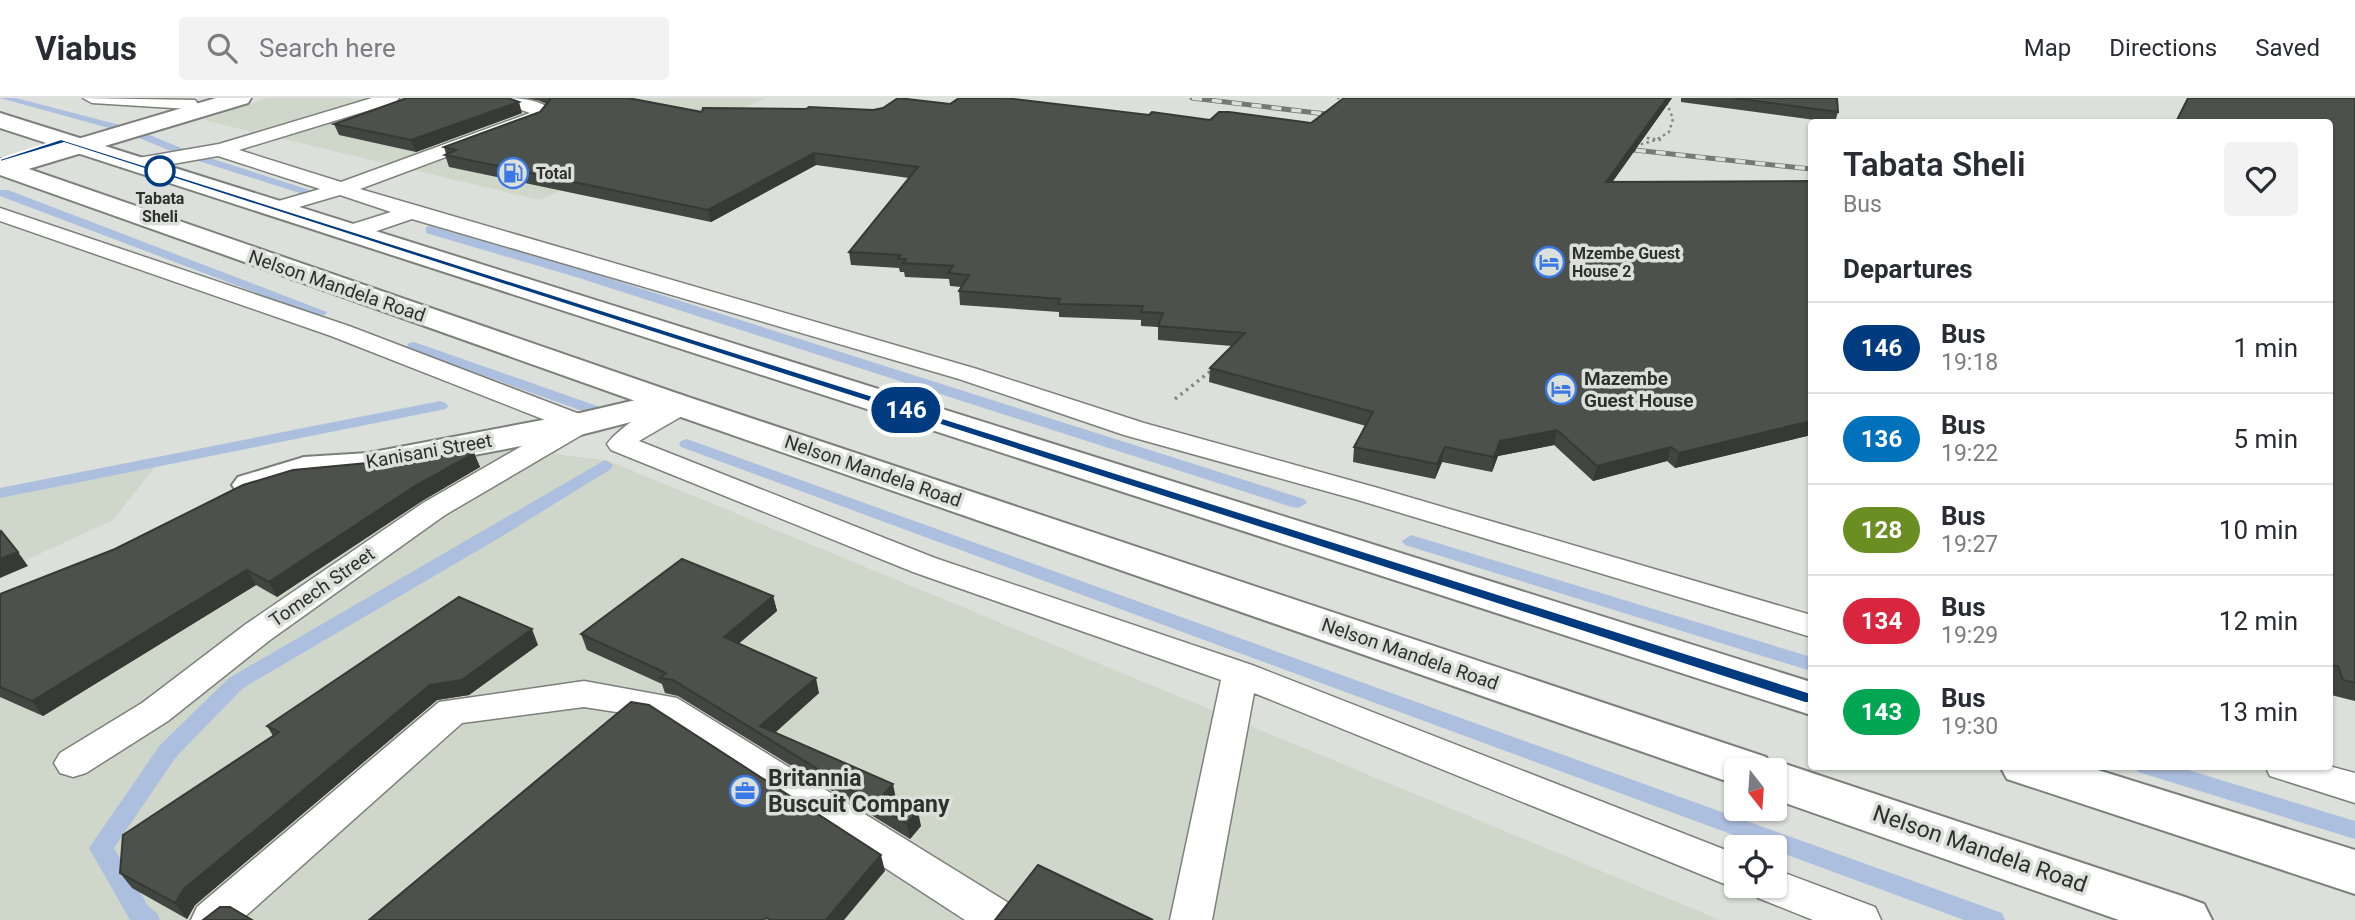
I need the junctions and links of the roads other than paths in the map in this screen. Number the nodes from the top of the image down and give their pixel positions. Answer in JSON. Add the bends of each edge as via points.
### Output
{"nodes":[{"id":1,"x":92,"y":98,"type":"edge"},
{"id":2,"x":240,"y":98,"type":"edge"},
{"id":3,"x":390,"y":98,"type":"edge"},
{"id":4,"x":506,"y":98,"type":"edge"},
{"id":5,"x":199,"y":101,"type":"edge"},
{"id":6,"x":0,"y":120,"type":"edge"},
{"id":7,"x":72,"y":143,"type":"junction"},
{"id":8,"x":220,"y":150,"type":"junction"},
{"id":9,"x":138,"y":164,"type":"junction"},
{"id":10,"x":2,"y":165,"type":"edge"},
{"id":11,"x":344,"y":188,"type":"junction"},
{"id":12,"x":275,"y":208,"type":"junction"},
{"id":13,"x":412,"y":212,"type":"junction"},
{"id":14,"x":0,"y":214,"type":"edge"},
{"id":15,"x":351,"y":232,"type":"junction"},
{"id":16,"x":675,"y":404,"type":"junction"},
{"id":17,"x":580,"y":424,"type":"junction"},
{"id":18,"x":214,"y":501,"type":"edge"},
{"id":19,"x":1808,"y":625,"type":"edge"},
{"id":20,"x":1240,"y":674,"type":"junction"},
{"id":21,"x":1808,"y":698,"type":"edge"},
{"id":22,"x":1724,"y":761,"type":"edge"},
{"id":23,"x":73,"y":763,"type":"dead end"},
{"id":24,"x":2036,"y":770,"type":"edge"},
{"id":25,"x":2296,"y":770,"type":"edge"},
{"id":26,"x":1787,"y":783,"type":"edge"},
{"id":27,"x":2355,"y":788,"type":"edge"},
{"id":28,"x":1724,"y":866,"type":"edge"},
{"id":29,"x":2355,"y":872,"type":"edge"},
{"id":30,"x":1787,"y":891,"type":"edge"},
{"id":31,"x":212,"y":920,"type":"edge"},
{"id":32,"x":1000,"y":920,"type":"edge"},
{"id":33,"x":1191,"y":920,"type":"edge"},
{"id":34,"x":1860,"y":920,"type":"edge"},
{"id":35,"x":2185,"y":920,"type":"edge"}],
"edges":[{"from":1,"to":5,"type":"lane"},
{"from":2,"to":7,"type":"main road"},
{"from":3,"to":8,"type":"lane"},
{"from":4,"to":11,"type":"lane","via":[[541,110],[536,117]]},
{"from":5,"to":7,"type":"main road"},
{"from":6,"to":7,"type":"main road"},
{"from":7,"to":9,"type":"main road"},
{"from":7,"to":10,"type":"main road"},
{"from":8,"to":9,"type":"lane"},
{"from":8,"to":11,"type":"lane"},
{"from":9,"to":12,"type":"main road"},
{"from":10,"to":16,"type":"main road","name":"Nelson Mandela Road"},
{"from":11,"to":12,"type":"lane"},
{"from":11,"to":13,"type":"lane"},
{"from":12,"to":15,"type":"main road"},
{"from":13,"to":15,"type":"lane"},
{"from":13,"to":19,"type":"lane"},
{"from":14,"to":17,"type":"lane","via":[[340,331]]},
{"from":15,"to":21,"type":"main road"},
{"from":16,"to":17,"type":"main road","name":"Kanisani Street"},
{"from":16,"to":20,"type":"lane","via":[[621,444],[923,565]]},
{"from":16,"to":22,"type":"main road","name":"Nelson Mandela Road"},
{"from":17,"to":18,"type":"main road","name":"Kanisani Street","via":[[368,464],[304,468]]},
{"from":17,"to":23,"type":"lane","name":"Tomech Street","via":[[434,509],[258,632],[155,712]]},
{"from":20,"to":28,"type":"lane"},
{"from":20,"to":33,"type":"lane"},
{"from":24,"to":29,"type":"main road"},
{"from":25,"to":27,"type":"lane"},
{"from":26,"to":35,"type":"main road","name":"Nelson Mandela Road"},
{"from":30,"to":34,"type":"lane"},
{"from":31,"to":32,"type":"lane","via":[[453,711],[584,694],[664,707]]}]}
